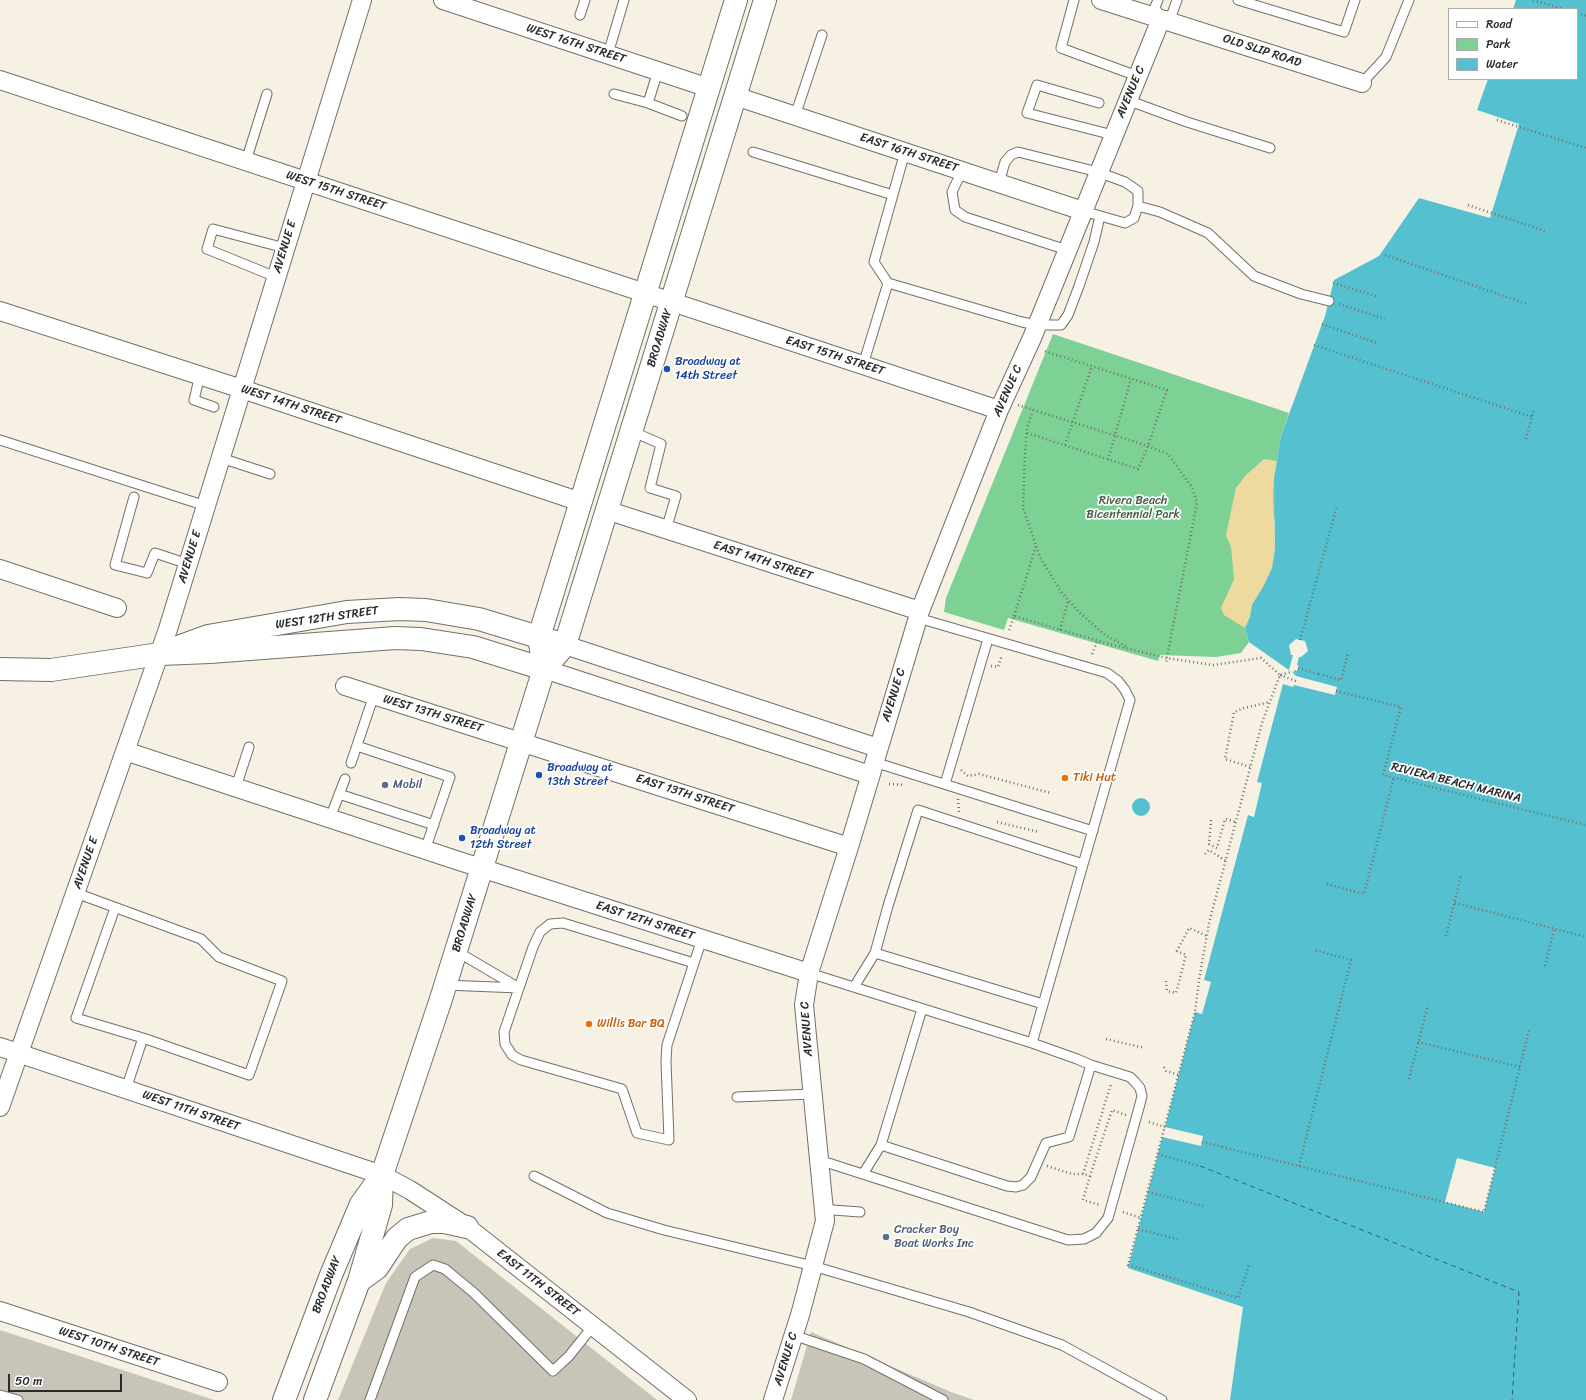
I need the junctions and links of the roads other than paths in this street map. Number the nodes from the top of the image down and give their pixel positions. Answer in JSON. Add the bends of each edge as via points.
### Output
{"nodes":[{"id":1,"x":362,"y":0,"type":"edge"},
{"id":2,"x":443,"y":0,"type":"edge"},
{"id":3,"x":585,"y":0,"type":"edge"},
{"id":4,"x":624,"y":0,"type":"edge"},
{"id":5,"x":736,"y":0,"type":"edge"},
{"id":6,"x":765,"y":0,"type":"edge"},
{"id":7,"x":1074,"y":0,"type":"edge"},
{"id":8,"x":1101,"y":0,"type":"edge"},
{"id":9,"x":1158,"y":0,"type":"edge"},
{"id":10,"x":1177,"y":0,"type":"edge"},
{"id":11,"x":1238,"y":0,"type":"edge"},
{"id":12,"x":1355,"y":0,"type":"edge"},
{"id":13,"x":1409,"y":0,"type":"edge"},
{"id":14,"x":1268,"y":4,"type":"edge"},
{"id":15,"x":580,"y":15,"type":"dead end"},
{"id":16,"x":1161,"y":19,"type":"junction"},
{"id":17,"x":822,"y":35,"type":"dead end"},
{"id":18,"x":608,"y":54,"type":"junction"},
{"id":19,"x":658,"y":71,"type":"junction"},
{"id":20,"x":1137,"y":76,"type":"junction"},
{"id":21,"x":0,"y":80,"type":"edge"},
{"id":22,"x":1362,"y":83,"type":"joint"},
{"id":23,"x":709,"y":88,"type":"junction"},
{"id":24,"x":267,"y":94,"type":"dead end"},
{"id":25,"x":614,"y":94,"type":"dead end"},
{"id":26,"x":735,"y":96,"type":"junction"},
{"id":27,"x":1127,"y":100,"type":"junction"},
{"id":28,"x":648,"y":103,"type":"junction"},
{"id":29,"x":1099,"y":103,"type":"dead end"},
{"id":30,"x":682,"y":116,"type":"dead end"},
{"id":31,"x":795,"y":116,"type":"junction"},
{"id":32,"x":1113,"y":135,"type":"junction"},
{"id":33,"x":1270,"y":148,"type":"dead end"},
{"id":34,"x":753,"y":152,"type":"dead end"},
{"id":35,"x":905,"y":152,"type":"junction"},
{"id":36,"x":246,"y":162,"type":"junction"},
{"id":37,"x":962,"y":171,"type":"junction"},
{"id":38,"x":1098,"y":172,"type":"junction"},
{"id":39,"x":305,"y":182,"type":"junction"},
{"id":40,"x":999,"y":183,"type":"junction"},
{"id":41,"x":893,"y":195,"type":"junction"},
{"id":42,"x":1138,"y":206,"type":"junction"},
{"id":43,"x":1083,"y":211,"type":"junction"},
{"id":44,"x":1100,"y":216,"type":"junction"},
{"id":45,"x":285,"y":248,"type":"junction"},
{"id":46,"x":1067,"y":250,"type":"junction"},
{"id":47,"x":276,"y":277,"type":"junction"},
{"id":48,"x":888,"y":284,"type":"junction"},
{"id":49,"x":646,"y":293,"type":"junction"},
{"id":50,"x":1329,"y":301,"type":"road end"},
{"id":51,"x":671,"y":302,"type":"junction"},
{"id":52,"x":0,"y":311,"type":"edge"},
{"id":53,"x":1037,"y":325,"type":"junction"},
{"id":54,"x":863,"y":365,"type":"junction"},
{"id":55,"x":200,"y":375,"type":"junction"},
{"id":56,"x":242,"y":389,"type":"junction"},
{"id":57,"x":214,"y":407,"type":"dead end"},
{"id":58,"x":999,"y":410,"type":"junction"},
{"id":59,"x":631,"y":431,"type":"junction"},
{"id":60,"x":0,"y":440,"type":"edge"},
{"id":61,"x":221,"y":458,"type":"junction"},
{"id":62,"x":270,"y":474,"type":"dead end"},
{"id":63,"x":134,"y":497,"type":"dead end"},
{"id":64,"x":581,"y":502,"type":"junction"},
{"id":65,"x":206,"y":506,"type":"junction"},
{"id":66,"x":606,"y":510,"type":"junction"},
{"id":67,"x":666,"y":530,"type":"junction"},
{"id":68,"x":188,"y":564,"type":"junction"},
{"id":69,"x":0,"y":570,"type":"edge"},
{"id":70,"x":117,"y":608,"type":"dead end"},
{"id":71,"x":919,"y":615,"type":"junction"},
{"id":72,"x":539,"y":636,"type":"junction"},
{"id":73,"x":988,"y":640,"type":"junction"},
{"id":74,"x":565,"y":645,"type":"junction"},
{"id":75,"x":160,"y":654,"type":"junction"},
{"id":76,"x":0,"y":669,"type":"edge"},
{"id":77,"x":544,"y":670,"type":"junction"},
{"id":78,"x":345,"y":686,"type":"dead end"},
{"id":79,"x":374,"y":696,"type":"junction"},
{"id":80,"x":522,"y":742,"type":"junction"},
{"id":81,"x":357,"y":746,"type":"junction"},
{"id":82,"x":249,"y":748,"type":"dead end"},
{"id":83,"x":125,"y":751,"type":"junction"},
{"id":84,"x":874,"y":761,"type":"junction"},
{"id":85,"x":350,"y":763,"type":"dead end"},
{"id":86,"x":345,"y":780,"type":"dead end"},
{"id":87,"x":945,"y":784,"type":"junction"},
{"id":88,"x":236,"y":787,"type":"junction"},
{"id":89,"x":339,"y":794,"type":"junction"},
{"id":90,"x":330,"y":818,"type":"junction"},
{"id":91,"x":434,"y":825,"type":"junction"},
{"id":92,"x":1093,"y":831,"type":"junction"},
{"id":93,"x":849,"y":847,"type":"junction"},
{"id":94,"x":425,"y":850,"type":"junction"},
{"id":95,"x":1083,"y":864,"type":"junction"},
{"id":96,"x":482,"y":868,"type":"junction"},
{"id":97,"x":76,"y":893,"type":"junction"},
{"id":98,"x":115,"y":908,"type":"junction"},
{"id":99,"x":702,"y":939,"type":"junction"},
{"id":100,"x":456,"y":951,"type":"junction"},
{"id":101,"x":875,"y":953,"type":"junction"},
{"id":102,"x":694,"y":963,"type":"junction"},
{"id":103,"x":809,"y":973,"type":"junction"},
{"id":104,"x":445,"y":985,"type":"junction"},
{"id":105,"x":854,"y":987,"type":"junction"},
{"id":106,"x":519,"y":988,"type":"junction"},
{"id":107,"x":1043,"y":1004,"type":"junction"},
{"id":108,"x":922,"y":1009,"type":"junction"},
{"id":109,"x":143,"y":1038,"type":"junction"},
{"id":110,"x":1032,"y":1043,"type":"junction"},
{"id":111,"x":0,"y":1047,"type":"edge"},
{"id":112,"x":20,"y":1054,"type":"junction"},
{"id":113,"x":1091,"y":1065,"type":"junction"},
{"id":114,"x":126,"y":1089,"type":"junction"},
{"id":115,"x":812,"y":1094,"type":"junction"},
{"id":116,"x":737,"y":1097,"type":"dead end"},
{"id":117,"x":0,"y":1107,"type":"edge"},
{"id":118,"x":880,"y":1145,"type":"junction"},
{"id":119,"x":819,"y":1160,"type":"junction"},
{"id":120,"x":863,"y":1174,"type":"junction"},
{"id":121,"x":382,"y":1175,"type":"junction"},
{"id":122,"x":534,"y":1176,"type":"dead end"},
{"id":123,"x":823,"y":1207,"type":"junction"},
{"id":124,"x":860,"y":1212,"type":"dead end"},
{"id":125,"x":467,"y":1227,"type":"junction"},
{"id":126,"x":813,"y":1266,"type":"junction"},
{"id":127,"x":359,"y":1281,"type":"junction"},
{"id":128,"x":0,"y":1312,"type":"edge"},
{"id":129,"x":593,"y":1326,"type":"junction"},
{"id":130,"x":793,"y":1335,"type":"junction"},
{"id":131,"x":218,"y":1382,"type":"dead end"},
{"id":132,"x":0,"y":1395,"type":"edge"},
{"id":133,"x":18,"y":1400,"type":"edge"},
{"id":134,"x":284,"y":1400,"type":"edge"},
{"id":135,"x":315,"y":1400,"type":"edge"},
{"id":136,"x":370,"y":1400,"type":"edge"},
{"id":137,"x":687,"y":1400,"type":"edge"},
{"id":138,"x":773,"y":1400,"type":"edge"},
{"id":139,"x":944,"y":1400,"type":"edge"},
{"id":140,"x":1162,"y":1400,"type":"edge"}],
"edges":[{"from":1,"to":39,"type":"street","name":"AVENUE E"},
{"from":2,"to":18,"type":"street","name":"WEST 16TH STREET"},
{"from":3,"to":15,"type":"lane"},
{"from":4,"to":18,"type":"lane"},
{"from":5,"to":23,"type":"main road","name":"BROADWAY"},
{"from":6,"to":26,"type":"main road","name":"BROADWAY"},
{"from":7,"to":20,"type":"lane","via":[[1061,48]]},
{"from":8,"to":16,"type":"street","name":"OLD SLIP ROAD"},
{"from":9,"to":16,"type":"lane","via":[[1155,7]]},
{"from":10,"to":16,"type":"lane","via":[[1172,14]]},
{"from":11,"to":14,"type":"lane"},
{"from":12,"to":14,"type":"lane","via":[[1344,32]]},
{"from":13,"to":22,"type":"lane","via":[[1386,57]]},
{"from":16,"to":20,"type":"street","name":"AVENUE C"},
{"from":16,"to":22,"type":"street","name":"OLD SLIP ROAD"},
{"from":17,"to":31,"type":"lane"},
{"from":18,"to":19,"type":"street","name":"WEST 16TH STREET"},
{"from":19,"to":23,"type":"street","name":"WEST 16TH STREET"},
{"from":19,"to":28,"type":"lane"},
{"from":20,"to":27,"type":"street","name":"AVENUE C"},
{"from":21,"to":36,"type":"street","name":"WEST 15TH STREET"},
{"from":23,"to":49,"type":"main road","name":"BROADWAY"},
{"from":24,"to":36,"type":"lane"},
{"from":25,"to":28,"type":"lane"},
{"from":26,"to":31,"type":"street","name":"EAST 16TH STREET"},
{"from":26,"to":51,"type":"main road","name":"BROADWAY"},
{"from":27,"to":32,"type":"street","name":"AVENUE C"},
{"from":27,"to":33,"type":"lane"},
{"from":28,"to":30,"type":"lane"},
{"from":29,"to":32,"type":"lane","via":[[1037,85],[1027,113]]},
{"from":31,"to":35,"type":"street","name":"EAST 16TH STREET"},
{"from":32,"to":38,"type":"street","name":"AVENUE C"},
{"from":34,"to":41,"type":"lane"},
{"from":35,"to":37,"type":"street","name":"EAST 16TH STREET"},
{"from":35,"to":41,"type":"lane"},
{"from":36,"to":39,"type":"street","name":"WEST 15TH STREET"},
{"from":37,"to":40,"type":"street","name":"EAST 16TH STREET"},
{"from":37,"to":46,"type":"lane","via":[[952,192],[955,210],[965,217]]},
{"from":38,"to":40,"type":"lane","via":[[1018,152],[1011,154],[1005,162]]},
{"from":38,"to":42,"type":"lane","via":[[1125,182],[1138,191]]},
{"from":38,"to":43,"type":"street","name":"AVENUE C"},
{"from":39,"to":45,"type":"street","name":"AVENUE E"},
{"from":39,"to":49,"type":"street","name":"WEST 15TH STREET"},
{"from":40,"to":43,"type":"street","name":"EAST 16TH STREET"},
{"from":41,"to":48,"type":"lane","via":[[874,262]]},
{"from":42,"to":44,"type":"lane","via":[[1134,218],[1125,223]]},
{"from":42,"to":50,"type":"lane","via":[[1160,212],[1208,233],[1254,276],[1301,294]]},
{"from":43,"to":44,"type":"lane"},
{"from":43,"to":46,"type":"street","name":"AVENUE C"},
{"from":44,"to":53,"type":"lane","via":[[1094,242],[1068,315],[1061,325]]},
{"from":45,"to":47,"type":"street","name":"AVENUE E"},
{"from":45,"to":47,"type":"lane","via":[[213,229],[207,249]]},
{"from":46,"to":53,"type":"street","name":"AVENUE C"},
{"from":47,"to":56,"type":"street","name":"AVENUE E"},
{"from":48,"to":53,"type":"lane"},
{"from":48,"to":54,"type":"lane"},
{"from":49,"to":51,"type":"street","name":"WEST 15TH STREET"},
{"from":49,"to":64,"type":"main road","name":"BROADWAY"},
{"from":51,"to":54,"type":"street","name":"EAST 15TH STREET"},
{"from":51,"to":59,"type":"main road","name":"BROADWAY"},
{"from":52,"to":55,"type":"street","name":"WEST 14TH STREET"},
{"from":53,"to":58,"type":"street","name":"AVENUE C"},
{"from":54,"to":58,"type":"street","name":"EAST 15TH STREET"},
{"from":55,"to":56,"type":"street","name":"WEST 14TH STREET"},
{"from":55,"to":57,"type":"lane","via":[[194,400]]},
{"from":56,"to":61,"type":"street","name":"AVENUE E"},
{"from":56,"to":64,"type":"street","name":"WEST 14TH STREET"},
{"from":58,"to":71,"type":"street","name":"AVENUE C"},
{"from":59,"to":66,"type":"main road","name":"BROADWAY"},
{"from":59,"to":67,"type":"lane","via":[[661,444],[650,488],[676,496]]},
{"from":60,"to":65,"type":"lane"},
{"from":61,"to":62,"type":"lane"},
{"from":61,"to":65,"type":"street","name":"AVENUE E"},
{"from":63,"to":68,"type":"lane","via":[[115,565],[147,573],[155,554]]},
{"from":64,"to":72,"type":"main road","name":"BROADWAY"},
{"from":65,"to":68,"type":"street","name":"AVENUE E"},
{"from":66,"to":67,"type":"street","name":"EAST 14TH STREET"},
{"from":66,"to":74,"type":"main road","name":"BROADWAY"},
{"from":67,"to":71,"type":"street","name":"EAST 14TH STREET"},
{"from":68,"to":75,"type":"street","name":"AVENUE E"},
{"from":69,"to":70,"type":"street"},
{"from":71,"to":73,"type":"lane"},
{"from":71,"to":84,"type":"street","name":"AVENUE C"},
{"from":72,"to":74,"type":"main road","name":"WEST 12TH STREET"},
{"from":72,"to":75,"type":"main road","name":"WEST 12TH STREET","via":[[479,618],[399,609],[372,610],[208,636]]},
{"from":72,"to":77,"type":"main road","name":"BROADWAY"},
{"from":73,"to":87,"type":"lane"},
{"from":73,"to":92,"type":"lane","via":[[1107,673],[1125,690],[1130,700]]},
{"from":74,"to":77,"type":"main road","name":"BROADWAY"},
{"from":74,"to":84,"type":"street"},
{"from":75,"to":76,"type":"main road","name":"WEST 12TH STREET","via":[[51,670]]},
{"from":75,"to":77,"type":"main road","name":"WEST 12TH STREET","via":[[395,638],[421,639],[473,647]]},
{"from":75,"to":83,"type":"street","name":"AVENUE E"},
{"from":77,"to":80,"type":"main road","name":"BROADWAY"},
{"from":77,"to":84,"type":"street"},
{"from":78,"to":79,"type":"street","name":"WEST 13TH STREET"},
{"from":79,"to":80,"type":"street","name":"WEST 13TH STREET"},
{"from":79,"to":81,"type":"lane"},
{"from":80,"to":93,"type":"street","name":"EAST 13TH STREET"},
{"from":80,"to":96,"type":"main road","name":"BROADWAY"},
{"from":81,"to":85,"type":"lane"},
{"from":81,"to":91,"type":"lane","via":[[371,756],[423,773],[450,777]]},
{"from":82,"to":88,"type":"lane"},
{"from":83,"to":88,"type":"street"},
{"from":83,"to":97,"type":"street","name":"AVENUE E"},
{"from":84,"to":87,"type":"lane"},
{"from":84,"to":93,"type":"street","name":"AVENUE C"},
{"from":86,"to":89,"type":"lane"},
{"from":87,"to":92,"type":"lane"},
{"from":88,"to":90,"type":"street"},
{"from":89,"to":90,"type":"lane"},
{"from":89,"to":91,"type":"lane","via":[[358,797]]},
{"from":90,"to":94,"type":"street"},
{"from":91,"to":94,"type":"lane"},
{"from":92,"to":95,"type":"lane"},
{"from":93,"to":103,"type":"street","name":"AVENUE C"},
{"from":94,"to":96,"type":"street"},
{"from":95,"to":101,"type":"lane","via":[[918,810]]},
{"from":95,"to":107,"type":"lane"},
{"from":96,"to":99,"type":"street","name":"EAST 12TH STREET"},
{"from":96,"to":100,"type":"main road","name":"BROADWAY"},
{"from":97,"to":98,"type":"lane"},
{"from":97,"to":112,"type":"street","name":"AVENUE E"},
{"from":98,"to":109,"type":"lane","via":[[76,1018]]},
{"from":98,"to":109,"type":"lane","via":[[201,939],[219,957],[282,980],[249,1075]]},
{"from":99,"to":102,"type":"lane"},
{"from":99,"to":103,"type":"street","name":"EAST 12TH STREET"},
{"from":100,"to":104,"type":"main road","name":"BROADWAY"},
{"from":100,"to":106,"type":"lane"},
{"from":101,"to":105,"type":"lane"},
{"from":101,"to":107,"type":"lane"},
{"from":102,"to":106,"type":"lane","via":[[563,923],[550,924],[540,932]]},
{"from":102,"to":106,"type":"lane","via":[[668,1045],[666,1061],[669,1140],[637,1133],[622,1090],[521,1060],[512,1055],[505,1044],[504,1032]]},
{"from":103,"to":105,"type":"lane"},
{"from":103,"to":115,"type":"street","name":"AVENUE C","via":[[804,1005]]},
{"from":104,"to":106,"type":"lane"},
{"from":104,"to":121,"type":"main road","name":"BROADWAY"},
{"from":105,"to":108,"type":"lane"},
{"from":107,"to":110,"type":"lane"},
{"from":108,"to":110,"type":"lane"},
{"from":108,"to":118,"type":"lane"},
{"from":109,"to":114,"type":"lane"},
{"from":110,"to":113,"type":"lane"},
{"from":111,"to":112,"type":"street","name":"WEST 11TH STREET"},
{"from":112,"to":114,"type":"street","name":"WEST 11TH STREET"},
{"from":112,"to":117,"type":"street","name":"AVENUE E"},
{"from":113,"to":118,"type":"lane","via":[[1069,1137],[1046,1143],[1031,1177],[1023,1185],[1016,1187],[1000,1183]]},
{"from":113,"to":120,"type":"lane","via":[[1130,1077],[1140,1088],[1142,1096],[1108,1218],[1096,1233],[1084,1239],[1068,1240]]},
{"from":114,"to":121,"type":"street","name":"WEST 11TH STREET"},
{"from":115,"to":116,"type":"lane"},
{"from":115,"to":119,"type":"street","name":"AVENUE C"},
{"from":118,"to":120,"type":"lane"},
{"from":119,"to":120,"type":"lane"},
{"from":119,"to":123,"type":"street","name":"AVENUE C"},
{"from":121,"to":125,"type":"street","name":"EAST 11TH STREET"},
{"from":121,"to":127,"type":"main road","name":"BROADWAY","via":[[381,1204]]},
{"from":121,"to":134,"type":"main road","name":"BROADWAY","via":[[361,1204]]},
{"from":122,"to":126,"type":"lane","via":[[607,1213],[664,1230]]},
{"from":123,"to":124,"type":"lane"},
{"from":123,"to":126,"type":"street","name":"AVENUE C","via":[[824,1221]]},
{"from":125,"to":127,"type":"main road","via":[[431,1222],[408,1229],[397,1238],[377,1268]]},
{"from":125,"to":129,"type":"street","name":"EAST 11TH STREET"},
{"from":126,"to":130,"type":"street","name":"AVENUE C"},
{"from":126,"to":140,"type":"lane","via":[[969,1312],[1062,1345]]},
{"from":127,"to":135,"type":"main road","name":"BROADWAY"},
{"from":128,"to":131,"type":"street","name":"WEST 10TH STREET"},
{"from":129,"to":136,"type":"lane","via":[[553,1371],[474,1293],[445,1268],[433,1265],[415,1277]]},
{"from":129,"to":137,"type":"street","name":"EAST 11TH STREET"},
{"from":130,"to":138,"type":"street","name":"AVENUE C"},
{"from":130,"to":139,"type":"lane","via":[[864,1359]]},
{"from":132,"to":133,"type":"lane"}]}
